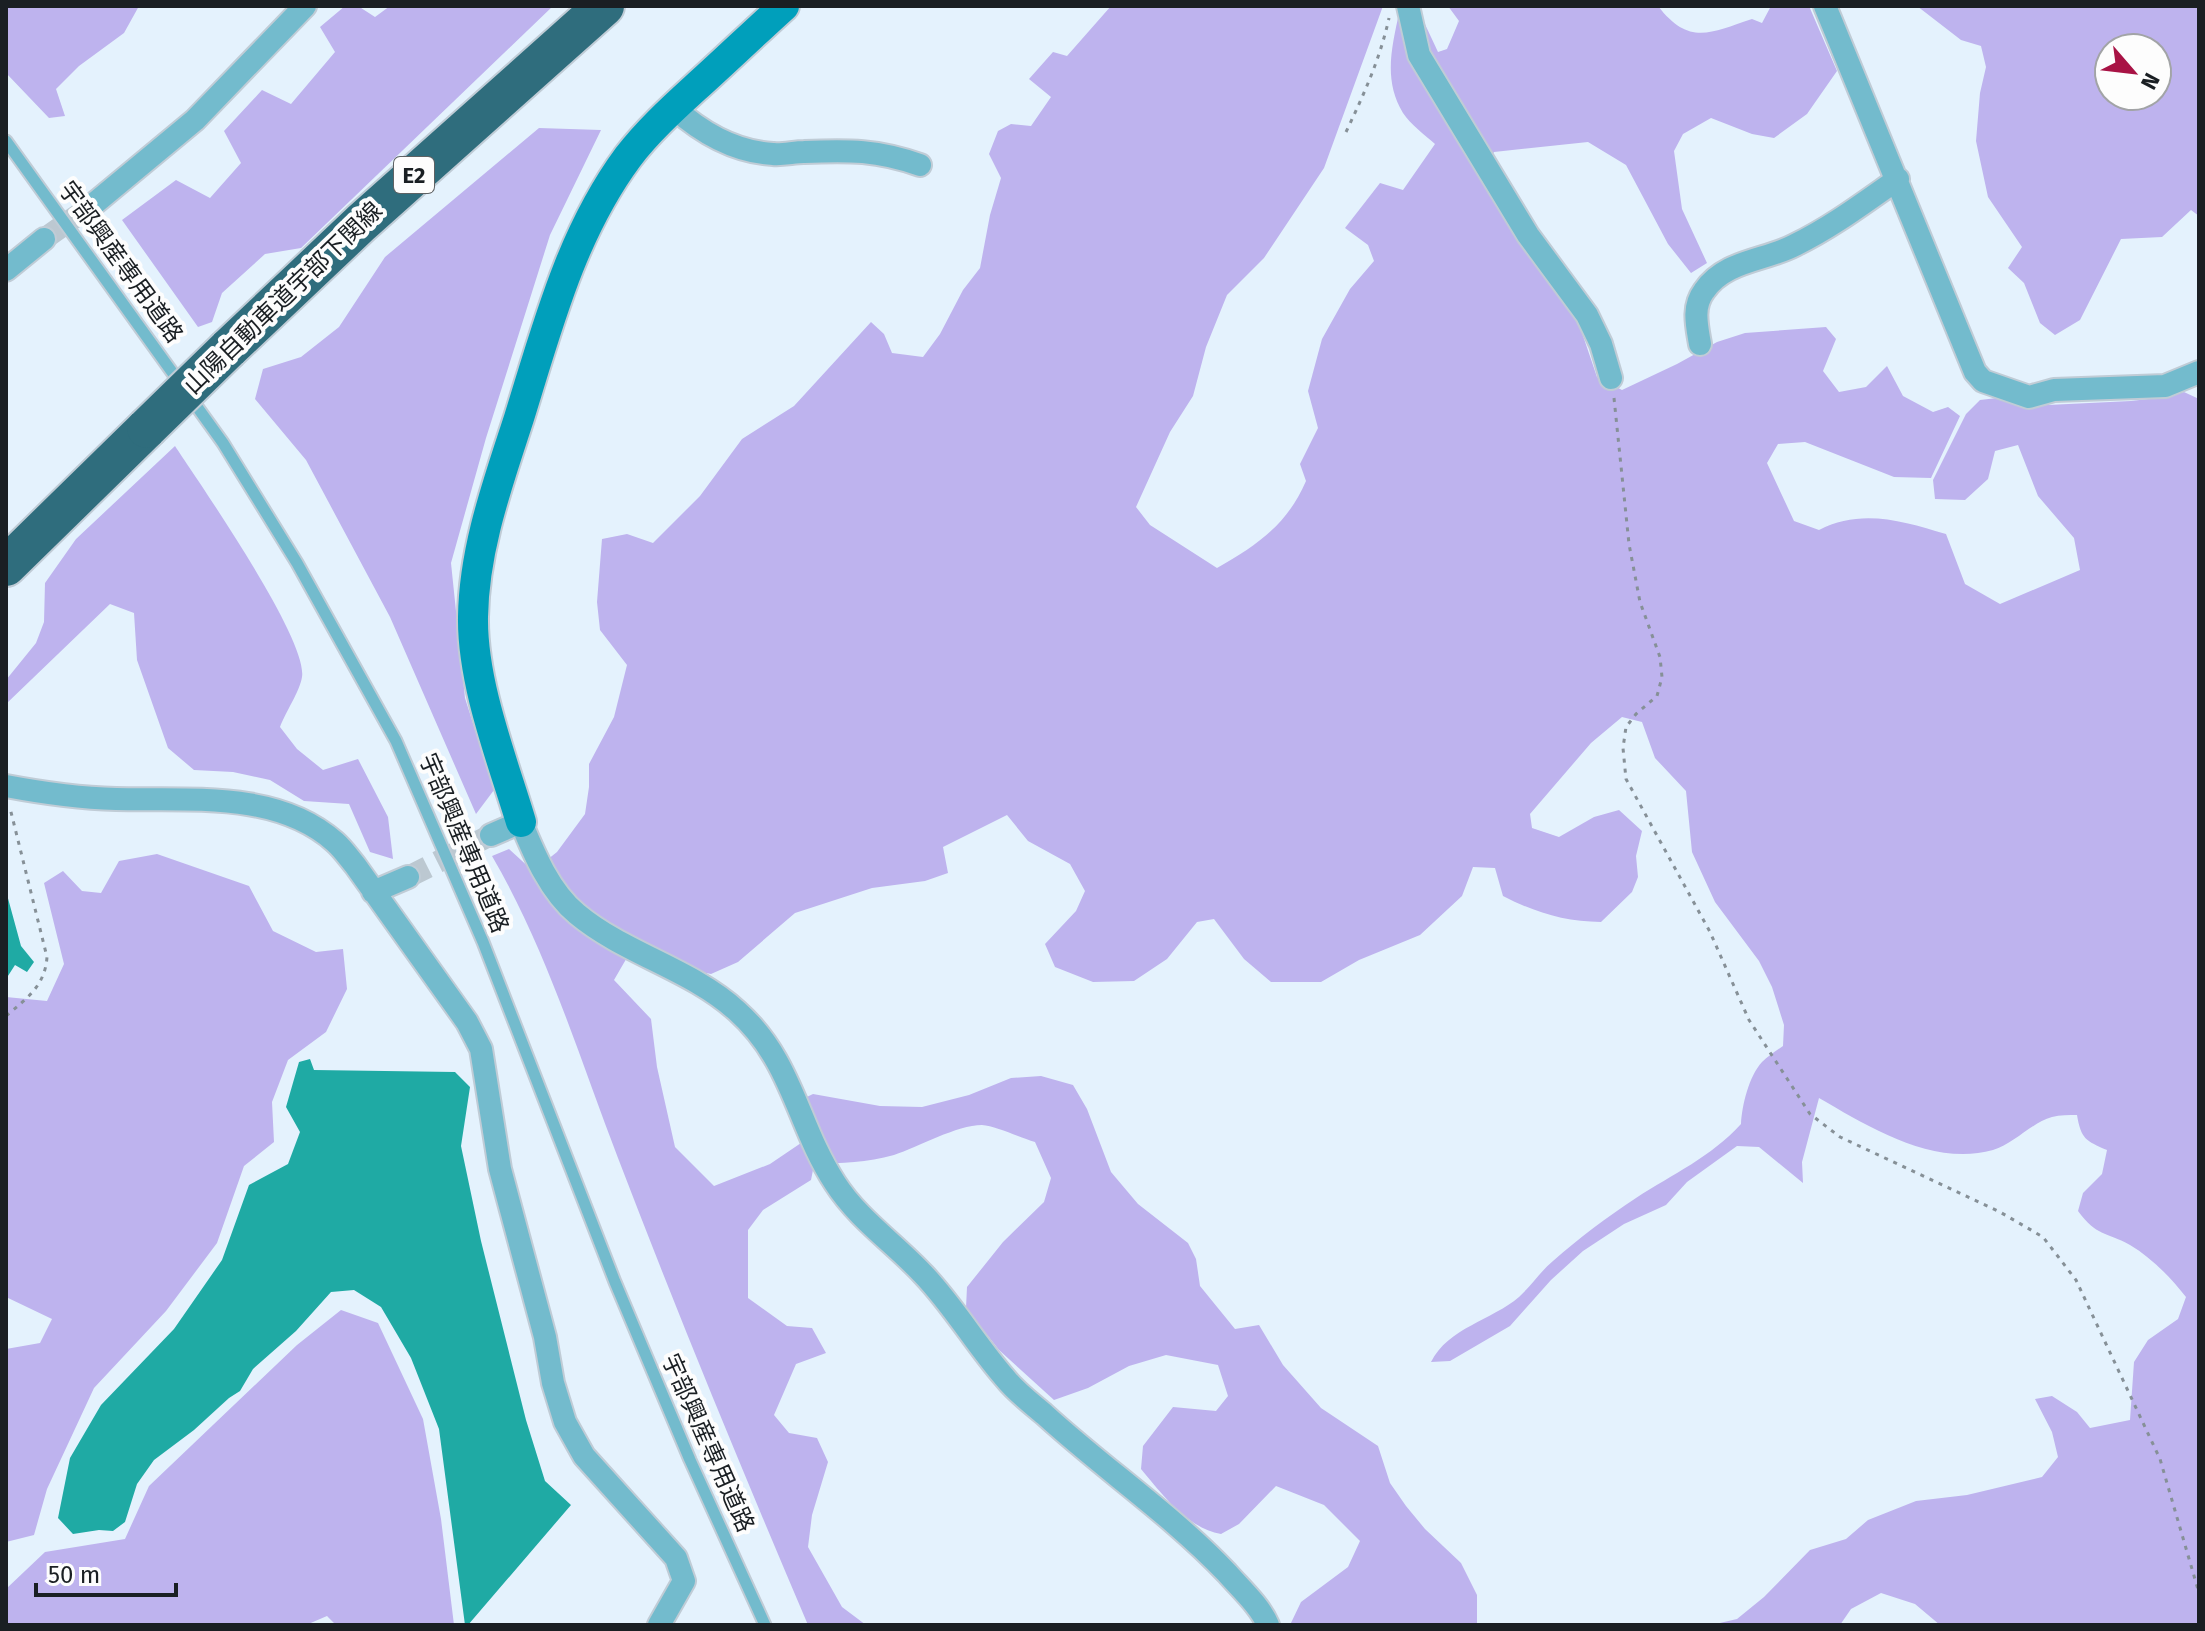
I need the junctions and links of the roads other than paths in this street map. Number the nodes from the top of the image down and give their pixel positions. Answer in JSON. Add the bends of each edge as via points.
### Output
{"nodes":[{"id":1,"x":305,"y":6,"type":"edge"},
{"id":2,"x":604,"y":6,"type":"edge"},
{"id":3,"x":784,"y":6,"type":"edge"},
{"id":4,"x":1408,"y":6,"type":"edge"},
{"id":5,"x":1825,"y":6,"type":"edge"},
{"id":6,"x":674,"y":108,"type":"junction"},
{"id":7,"x":6,"y":141,"type":"edge"},
{"id":8,"x":920,"y":165,"type":"dead end"},
{"id":9,"x":1898,"y":179,"type":"junction"},
{"id":10,"x":95,"y":203,"type":"tunnel mouth"},
{"id":11,"x":44,"y":239,"type":"tunnel mouth"},
{"id":12,"x":6,"y":270,"type":"edge"},
{"id":13,"x":1700,"y":344,"type":"dead end"},
{"id":14,"x":2199,"y":372,"type":"edge"},
{"id":15,"x":1611,"y":378,"type":"road end"},
{"id":16,"x":6,"y":566,"type":"edge"},
{"id":17,"x":8,"y":796,"type":"edge"},
{"id":18,"x":521,"y":822,"type":"junction"},
{"id":19,"x":491,"y":835,"type":"tunnel mouth"},
{"id":20,"x":408,"y":877,"type":"tunnel mouth"},
{"id":21,"x":373,"y":892,"type":"junction"},
{"id":22,"x":659,"y":1625,"type":"edge"},
{"id":23,"x":765,"y":1625,"type":"edge"},
{"id":24,"x":1268,"y":1625,"type":"edge"}],
"edges":[{"from":1,"to":10,"type":"street","via":[[195,120]]},
{"from":2,"to":16,"type":"highway","name":"山陽自動車道宇部下関線","number":"E2","bridge":true,"via":[[361,223]]},
{"from":3,"to":6,"type":"street"},
{"from":4,"to":15,"type":"street","via":[[1419,55],[1528,235],[1587,315]]},
{"from":5,"to":9,"type":"street"},
{"from":6,"to":8,"type":"street","via":[[699,130],[726,143],[773,154],[861,151]]},
{"from":6,"to":18,"type":"street","via":[[629,155],[598,201],[568,267],[484,533],[475,576],[476,655]]},
{"from":7,"to":23,"type":"lane","name":"宇部興産専用道路","via":[[223,443],[396,741],[483,942],[615,1282]]},
{"from":9,"to":13,"type":"street","via":[[1818,233],[1743,262],[1705,289],[1697,304]]},
{"from":9,"to":14,"type":"street","via":[[1983,381],[2029,397],[2054,390],[2165,386]]},
{"from":11,"to":12,"type":"street"},
{"from":17,"to":21,"type":"street","via":[[250,805],[288,815],[336,842]]},
{"from":18,"to":19,"type":"street"},
{"from":18,"to":24,"type":"street","via":[[553,885],[575,912],[737,1010],[774,1053],[819,1156],[865,1220],[924,1274],[1006,1380],[1206,1551]]},
{"from":20,"to":21,"type":"street"},
{"from":21,"to":22,"type":"street","via":[[481,1049],[500,1169],[565,1422],[584,1456],[676,1558],[684,1581]]}]}
